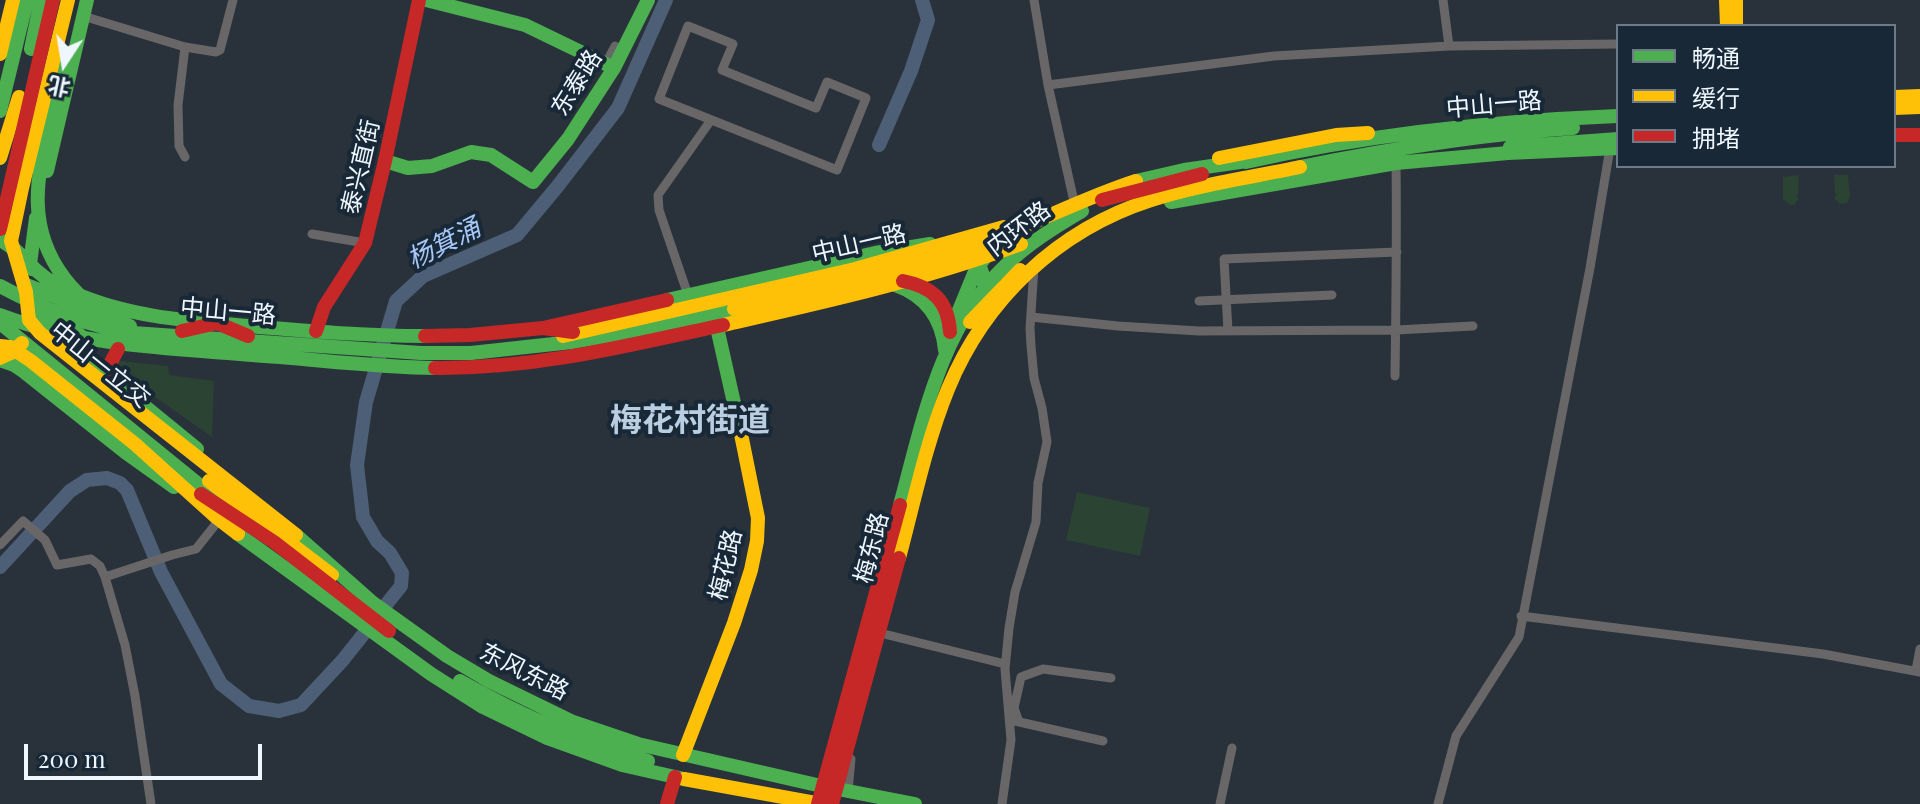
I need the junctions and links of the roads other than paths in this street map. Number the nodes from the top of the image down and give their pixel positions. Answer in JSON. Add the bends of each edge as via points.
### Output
{"nodes":[{"id":1,"x":13,"y":0,"type":"edge"},
{"id":2,"x":27,"y":0,"type":"edge"},
{"id":3,"x":41,"y":0,"type":"edge"},
{"id":4,"x":53,"y":0,"type":"edge"},
{"id":5,"x":68,"y":0,"type":"edge"},
{"id":6,"x":79,"y":0,"type":"edge"},
{"id":7,"x":87,"y":0,"type":"edge"},
{"id":8,"x":233,"y":0,"type":"edge"},
{"id":9,"x":419,"y":0,"type":"edge"},
{"id":10,"x":426,"y":0,"type":"edge"},
{"id":11,"x":648,"y":0,"type":"edge"},
{"id":12,"x":1034,"y":0,"type":"edge"},
{"id":13,"x":1443,"y":0,"type":"edge"},
{"id":14,"x":1718,"y":0,"type":"edge"},
{"id":15,"x":1726,"y":0,"type":"edge"},
{"id":16,"x":1736,"y":0,"type":"edge"},
{"id":17,"x":83,"y":16,"type":"junction"},
{"id":18,"x":1719,"y":24,"type":"edge"},
{"id":19,"x":1727,"y":24,"type":"edge"},
{"id":20,"x":1736,"y":24,"type":"edge"},
{"id":21,"x":39,"y":37,"type":"junction"},
{"id":22,"x":1616,"y":44,"type":"edge"},
{"id":23,"x":615,"y":46,"type":"dead end"},
{"id":24,"x":1449,"y":46,"type":"junction"},
{"id":25,"x":185,"y":47,"type":"junction"},
{"id":26,"x":0,"y":54,"type":"edge"},
{"id":27,"x":610,"y":66,"type":"junction"},
{"id":28,"x":1048,"y":85,"type":"junction"},
{"id":29,"x":1920,"y":96,"type":"edge"},
{"id":30,"x":19,"y":97,"type":"junction"},
{"id":31,"x":1896,"y":97,"type":"edge"},
{"id":32,"x":0,"y":111,"type":"edge"},
{"id":33,"x":1920,"y":117,"type":"edge"},
{"id":34,"x":1616,"y":118,"type":"edge"},
{"id":35,"x":1616,"y":118,"type":"edge"},
{"id":36,"x":1896,"y":118,"type":"edge"},
{"id":37,"x":711,"y":120,"type":"junction"},
{"id":38,"x":1616,"y":126,"type":"edge"},
{"id":39,"x":1896,"y":135,"type":"edge"},
{"id":40,"x":1920,"y":135,"type":"edge"},
{"id":41,"x":1392,"y":138,"type":"junction"},
{"id":42,"x":1615,"y":145,"type":"edge"},
{"id":43,"x":185,"y":157,"type":"dead end"},
{"id":44,"x":0,"y":158,"type":"edge"},
{"id":45,"x":1254,"y":160,"type":"junction"},
{"id":46,"x":385,"y":161,"type":"junction"},
{"id":47,"x":1396,"y":163,"type":"junction"},
{"id":48,"x":1177,"y":167,"type":"junction"},
{"id":49,"x":1215,"y":171,"type":"junction"},
{"id":50,"x":0,"y":191,"type":"edge"},
{"id":51,"x":1073,"y":197,"type":"junction"},
{"id":52,"x":1102,"y":200,"type":"junction"},
{"id":53,"x":1132,"y":205,"type":"junction"},
{"id":54,"x":1051,"y":214,"type":"junction"},
{"id":55,"x":1086,"y":220,"type":"junction"},
{"id":56,"x":4,"y":227,"type":"edge"},
{"id":57,"x":312,"y":234,"type":"dead end"},
{"id":58,"x":0,"y":240,"type":"edge"},
{"id":59,"x":952,"y":242,"type":"junction"},
{"id":60,"x":365,"y":243,"type":"junction"},
{"id":61,"x":1397,"y":252,"type":"junction"},
{"id":62,"x":0,"y":257,"type":"edge"},
{"id":63,"x":976,"y":259,"type":"junction"},
{"id":64,"x":1034,"y":259,"type":"junction"},
{"id":65,"x":30,"y":264,"type":"junction"},
{"id":66,"x":886,"y":279,"type":"junction"},
{"id":67,"x":24,"y":284,"type":"junction"},
{"id":68,"x":0,"y":286,"type":"edge"},
{"id":69,"x":755,"y":291,"type":"junction"},
{"id":70,"x":811,"y":292,"type":"junction"},
{"id":71,"x":935,"y":293,"type":"junction"},
{"id":72,"x":688,"y":295,"type":"junction"},
{"id":73,"x":1332,"y":295,"type":"dead end"},
{"id":74,"x":1227,"y":300,"type":"junction"},
{"id":75,"x":1199,"y":301,"type":"dead end"},
{"id":76,"x":27,"y":304,"type":"junction"},
{"id":77,"x":671,"y":310,"type":"junction"},
{"id":78,"x":0,"y":314,"type":"edge"},
{"id":79,"x":38,"y":315,"type":"junction"},
{"id":80,"x":728,"y":316,"type":"junction"},
{"id":81,"x":1031,"y":317,"type":"junction"},
{"id":82,"x":104,"y":320,"type":"junction"},
{"id":83,"x":700,"y":322,"type":"junction"},
{"id":84,"x":970,"y":322,"type":"junction"},
{"id":85,"x":0,"y":323,"type":"edge"},
{"id":86,"x":217,"y":323,"type":"junction"},
{"id":87,"x":684,"y":326,"type":"junction"},
{"id":88,"x":1473,"y":326,"type":"dead end"},
{"id":89,"x":543,"y":328,"type":"junction"},
{"id":90,"x":1396,"y":330,"type":"junction"},
{"id":91,"x":316,"y":331,"type":"junction"},
{"id":92,"x":1228,"y":331,"type":"junction"},
{"id":93,"x":718,"y":332,"type":"junction"},
{"id":94,"x":950,"y":332,"type":"junction"},
{"id":95,"x":178,"y":333,"type":"junction"},
{"id":96,"x":578,"y":333,"type":"junction"},
{"id":97,"x":0,"y":346,"type":"edge"},
{"id":98,"x":239,"y":346,"type":"junction"},
{"id":99,"x":118,"y":349,"type":"junction"},
{"id":100,"x":573,"y":350,"type":"junction"},
{"id":101,"x":381,"y":352,"type":"junction"},
{"id":102,"x":0,"y":359,"type":"edge"},
{"id":103,"x":553,"y":366,"type":"junction"},
{"id":104,"x":1395,"y":376,"type":"dead end"},
{"id":105,"x":115,"y":381,"type":"junction"},
{"id":106,"x":149,"y":421,"type":"junction"},
{"id":107,"x":126,"y":437,"type":"junction"},
{"id":108,"x":168,"y":455,"type":"junction"},
{"id":109,"x":920,"y":481,"type":"junction"},
{"id":110,"x":256,"y":502,"type":"junction"},
{"id":111,"x":205,"y":508,"type":"junction"},
{"id":112,"x":219,"y":520,"type":"junction"},
{"id":113,"x":902,"y":542,"type":"junction"},
{"id":114,"x":0,"y":545,"type":"edge"},
{"id":115,"x":105,"y":577,"type":"junction"},
{"id":116,"x":373,"y":603,"type":"junction"},
{"id":117,"x":1521,"y":616,"type":"junction"},
{"id":118,"x":370,"y":629,"type":"junction"},
{"id":119,"x":884,"y":634,"type":"junction"},
{"id":120,"x":1920,"y":649,"type":"edge"},
{"id":121,"x":1005,"y":664,"type":"junction"},
{"id":122,"x":1918,"y":671,"type":"edge"},
{"id":123,"x":1111,"y":678,"type":"dead end"},
{"id":124,"x":1013,"y":720,"type":"junction"},
{"id":125,"x":852,"y":726,"type":"junction"},
{"id":126,"x":1103,"y":741,"type":"dead end"},
{"id":127,"x":1232,"y":748,"type":"dead end"},
{"id":128,"x":683,"y":755,"type":"junction"},
{"id":129,"x":675,"y":777,"type":"junction"},
{"id":130,"x":822,"y":786,"type":"junction"},
{"id":131,"x":848,"y":791,"type":"junction"},
{"id":132,"x":151,"y":804,"type":"edge"},
{"id":133,"x":667,"y":804,"type":"edge"},
{"id":134,"x":785,"y":804,"type":"edge"},
{"id":135,"x":817,"y":804,"type":"edge"},
{"id":136,"x":832,"y":804,"type":"edge"},
{"id":137,"x":838,"y":804,"type":"edge"},
{"id":138,"x":915,"y":804,"type":"edge"},
{"id":139,"x":1002,"y":804,"type":"edge"},
{"id":140,"x":1220,"y":804,"type":"edge"},
{"id":141,"x":1438,"y":804,"type":"edge"}],
"edges":[{"from":1,"to":26,"type":"main road"},
{"from":2,"to":32,"type":"main road"},
{"from":3,"to":21,"type":"main road"},
{"from":4,"to":21,"type":"main road"},
{"from":5,"to":56,"type":"main road","via":[[22,188]]},
{"from":6,"to":95,"type":"main road","via":[[37,188],[45,245],[63,277],[96,309],[127,325]]},
{"from":7,"to":17,"type":"main road"},
{"from":8,"to":25,"type":"street","via":[[220,50]]},
{"from":9,"to":46,"type":"main road","name":"泰兴直街"},
{"from":10,"to":27,"type":"main road","via":[[525,25]]},
{"from":11,"to":27,"type":"main road","name":"东泰路"},
{"from":12,"to":28,"type":"street"},
{"from":13,"to":24,"type":"street"},
{"from":14,"to":18,"type":"main road"},
{"from":15,"to":19,"type":"main road"},
{"from":16,"to":20,"type":"main road"},
{"from":17,"to":25,"type":"street"},
{"from":17,"to":65,"type":"main road","via":[[39,201]]},
{"from":21,"to":30,"type":"main road"},
{"from":21,"to":56,"type":"main road"},
{"from":22,"to":24,"type":"street"},
{"from":23,"to":27,"type":"street"},
{"from":24,"to":28,"type":"street","via":[[1274,56]]},
{"from":25,"to":43,"type":"street","via":[[178,105],[179,146]]},
{"from":27,"to":46,"type":"main road","name":"东泰路","via":[[568,139],[533,182],[491,155],[471,152],[432,166],[408,168]]},
{"from":28,"to":51,"type":"street"},
{"from":29,"to":31,"type":"main road"},
{"from":30,"to":44,"type":"main road"},
{"from":30,"to":50,"type":"main road"},
{"from":33,"to":36,"type":"main road"},
{"from":34,"to":41,"type":"main road","name":"中山一路"},
{"from":35,"to":45,"type":"main road","name":"内环路","via":[[1449,126]]},
{"from":37,"to":37,"type":"street","via":[[659,99],[688,26],[733,44],[722,70],[816,108],[827,82],[866,98],[837,170]]},
{"from":37,"to":72,"type":"street","via":[[658,195]]},
{"from":38,"to":53,"type":"main road","name":"内环路","via":[[1431,142]]},
{"from":39,"to":40,"type":"main road"},
{"from":41,"to":48,"type":"main road","via":[[1348,133]]},
{"from":41,"to":49,"type":"main road","name":"中山一路"},
{"from":42,"to":47,"type":"main road","name":"中山一路"},
{"from":42,"to":117,"type":"street"},
{"from":45,"to":70,"type":"main road","via":[[1137,181],[973,246]]},
{"from":45,"to":135,"type":"main road","name":"内环路","via":[[1143,187],[1080,211],[1009,261],[969,309],[929,398]]},
{"from":46,"to":60,"type":"main road","name":"泰兴直街"},
{"from":47,"to":55,"type":"main road","name":"中山一路"},
{"from":47,"to":61,"type":"street"},
{"from":48,"to":49,"type":"main road"},
{"from":48,"to":51,"type":"main road"},
{"from":49,"to":52,"type":"main road","name":"中山一路"},
{"from":51,"to":54,"type":"main road"},
{"from":52,"to":54,"type":"main road","name":"中山一路"},
{"from":52,"to":63,"type":"main road"},
{"from":53,"to":78,"type":"main road","via":[[902,284],[515,366],[411,367],[130,345],[55,334]]},
{"from":53,"to":109,"type":"main road","name":"内环路","via":[[1060,245],[1023,276],[988,317],[950,384]]},
{"from":54,"to":59,"type":"main road","name":"中山一路"},
{"from":55,"to":63,"type":"main road","name":"中山一路","via":[[1016,240]]},
{"from":55,"to":64,"type":"main road"},
{"from":56,"to":67,"type":"main road"},
{"from":57,"to":60,"type":"street"},
{"from":58,"to":65,"type":"main road"},
{"from":59,"to":63,"type":"main road","via":[[969,249]]},
{"from":59,"to":69,"type":"main road","name":"中山一路"},
{"from":59,"to":72,"type":"main road","via":[[875,253]]},
{"from":60,"to":91,"type":"main road","name":"泰兴直街","via":[[324,307]]},
{"from":61,"to":74,"type":"street","via":[[1224,259]]},
{"from":61,"to":90,"type":"street"},
{"from":62,"to":67,"type":"main road"},
{"from":63,"to":66,"type":"main road","name":"中山一路"},
{"from":63,"to":84,"type":"main road","via":[[986,282]]},
{"from":63,"to":94,"type":"main road","name":"梅东路"},
{"from":64,"to":81,"type":"street"},
{"from":64,"to":84,"type":"main road"},
{"from":65,"to":79,"type":"main road","via":[[40,295]]},
{"from":65,"to":86,"type":"main road","via":[[53,283],[96,302]]},
{"from":66,"to":71,"type":"main road"},
{"from":66,"to":80,"type":"main road","name":"中山一路"},
{"from":67,"to":76,"type":"main road"},
{"from":67,"to":82,"type":"main road"},
{"from":68,"to":95,"type":"main road","via":[[43,309],[90,325],[133,333]]},
{"from":69,"to":77,"type":"main road","name":"中山一路"},
{"from":69,"to":80,"type":"main road"},
{"from":70,"to":95,"type":"main road","via":[[595,339],[471,353]]},
{"from":70,"to":109,"type":"main road","via":[[889,284],[917,294],[936,314],[944,359]]},
{"from":71,"to":93,"type":"main road","via":[[899,291]]},
{"from":71,"to":94,"type":"main road","via":[[947,311]]},
{"from":72,"to":89,"type":"main road"},
{"from":73,"to":74,"type":"street"},
{"from":74,"to":75,"type":"street"},
{"from":74,"to":92,"type":"street"},
{"from":76,"to":82,"type":"main road"},
{"from":76,"to":97,"type":"main road","via":[[18,329]]},
{"from":76,"to":106,"type":"main road","via":[[29,320],[40,333]]},
{"from":77,"to":83,"type":"main road"},
{"from":77,"to":96,"type":"main road","name":"中山一路"},
{"from":78,"to":108,"type":"main road","name":"中山一立交"},
{"from":79,"to":99,"type":"main road","via":[[100,346]]},
{"from":79,"to":102,"type":"main road","via":[[24,342]]},
{"from":79,"to":105,"type":"main road"},
{"from":80,"to":83,"type":"main road","name":"中山一路"},
{"from":80,"to":93,"type":"main road"},
{"from":81,"to":92,"type":"street"},
{"from":81,"to":121,"type":"street","via":[[1034,378],[1047,442],[1036,522],[1015,592]]},
{"from":82,"to":95,"type":"main road","name":"中山一路"},
{"from":82,"to":98,"type":"main road","name":"中山一路","via":[[151,335]]},
{"from":83,"to":87,"type":"main road","name":"中山一路"},
{"from":83,"to":93,"type":"main road"},
{"from":84,"to":113,"type":"main road","name":"梅东路","via":[[942,374]]},
{"from":85,"to":108,"type":"main road","name":"中山一立交"},
{"from":86,"to":91,"type":"main road"},
{"from":86,"to":95,"type":"main road"},
{"from":86,"to":98,"type":"main road"},
{"from":87,"to":93,"type":"main road"},
{"from":87,"to":100,"type":"main road","name":"中山一路"},
{"from":88,"to":90,"type":"street"},
{"from":89,"to":96,"type":"main road"},
{"from":89,"to":101,"type":"main road"},
{"from":90,"to":92,"type":"street"},
{"from":90,"to":104,"type":"street"},
{"from":91,"to":101,"type":"main road"},
{"from":93,"to":103,"type":"main road"},
{"from":93,"to":128,"type":"main road","name":"梅花路","via":[[758,529],[739,610]]},
{"from":94,"to":130,"type":"main road","name":"梅东路"},
{"from":95,"to":98,"type":"main road","name":"中山一路"},
{"from":96,"to":101,"type":"main road","name":"中山一路","via":[[529,342]]},
{"from":97,"to":107,"type":"main road","via":[[21,353]]},
{"from":97,"to":134,"type":"main road","via":[[129,448],[266,536],[453,677],[577,738],[639,758],[754,782]]},
{"from":98,"to":99,"type":"main road"},
{"from":98,"to":101,"type":"main road","name":"中山一路"},
{"from":99,"to":105,"type":"main road","via":[[111,362]]},
{"from":100,"to":101,"type":"main road","name":"中山一路","via":[[469,359]]},
{"from":100,"to":103,"type":"main road"},
{"from":101,"to":103,"type":"main road","via":[[436,373]]},
{"from":102,"to":111,"type":"main road"},
{"from":105,"to":110,"type":"main road"},
{"from":106,"to":107,"type":"main road","via":[[134,424]]},
{"from":106,"to":110,"type":"main road"},
{"from":107,"to":111,"type":"main road"},
{"from":108,"to":116,"type":"main road","name":"东风东路"},
{"from":108,"to":118,"type":"main road","name":"东风东路"},
{"from":109,"to":125,"type":"main road","name":"内环路"},
{"from":110,"to":116,"type":"main road"},
{"from":111,"to":112,"type":"main road"},
{"from":112,"to":115,"type":"street","via":[[196,549]]},
{"from":112,"to":118,"type":"main road"},
{"from":113,"to":119,"type":"street"},
{"from":113,"to":131,"type":"main road","name":"梅东路","via":[[841,760]]},
{"from":114,"to":115,"type":"street","via":[[23,521],[42,538],[57,565],[91,559]]},
{"from":115,"to":132,"type":"street","via":[[125,645]]},
{"from":116,"to":128,"type":"main road","name":"东风东路","via":[[458,663],[521,698],[603,733]]},
{"from":117,"to":122,"type":"street"},
{"from":117,"to":141,"type":"street","via":[[1519,637],[1456,736]]},
{"from":118,"to":129,"type":"main road","name":"东风东路","via":[[449,686],[510,721],[597,757]]},
{"from":119,"to":121,"type":"street"},
{"from":119,"to":131,"type":"street"},
{"from":120,"to":122,"type":"street"},
{"from":121,"to":124,"type":"street"},
{"from":123,"to":124,"type":"street","via":[[1043,669],[1021,677]]},
{"from":124,"to":126,"type":"street"},
{"from":124,"to":139,"type":"street"},
{"from":125,"to":136,"type":"main road","name":"内环路"},
{"from":125,"to":137,"type":"main road"},
{"from":127,"to":140,"type":"street"},
{"from":128,"to":130,"type":"main road","name":"东风东路"},
{"from":129,"to":133,"type":"main road"},
{"from":129,"to":135,"type":"main road","name":"东风东路"},
{"from":130,"to":131,"type":"main road","name":"东风东路"},
{"from":131,"to":138,"type":"main road","name":"东风东路"}]}
